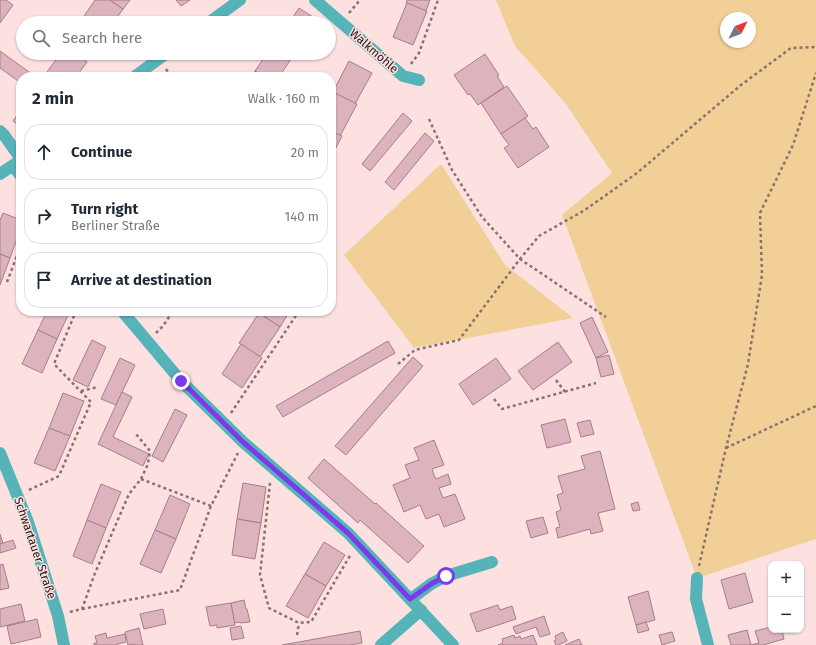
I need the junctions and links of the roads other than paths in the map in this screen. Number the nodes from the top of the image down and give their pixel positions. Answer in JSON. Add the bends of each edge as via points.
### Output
{"nodes":[{"id":1,"x":240,"y":0,"type":"edge"},
{"id":2,"x":315,"y":0,"type":"edge"},
{"id":3,"x":218,"y":16,"type":"edge"},
{"id":4,"x":334,"y":16,"type":"edge"},
{"id":5,"x":336,"y":18,"type":"edge"},
{"id":6,"x":157,"y":60,"type":"edge"},
{"id":7,"x":141,"y":72,"type":"edge"},
{"id":8,"x":419,"y":80,"type":"dead end"},
{"id":9,"x":0,"y":131,"type":"edge"},
{"id":10,"x":16,"y":157,"type":"edge"},
{"id":11,"x":16,"y":162,"type":"edge"},
{"id":12,"x":0,"y":174,"type":"edge"},
{"id":13,"x":126,"y":316,"type":"edge"},
{"id":14,"x":0,"y":453,"type":"edge"},
{"id":15,"x":492,"y":562,"type":"dead end"},
{"id":16,"x":696,"y":578,"type":"road end"},
{"id":17,"x":410,"y":599,"type":"junction"},
{"id":18,"x":421,"y":610,"type":"junction"},
{"id":19,"x":64,"y":645,"type":"edge"},
{"id":20,"x":381,"y":645,"type":"edge"},
{"id":21,"x":453,"y":645,"type":"edge"},
{"id":22,"x":708,"y":645,"type":"edge"}],
"edges":[{"from":1,"to":3,"type":"street"},
{"from":2,"to":4,"type":"street","name":"Walkmöhle"},
{"from":5,"to":8,"type":"street","name":"Walkmöhle","via":[[403,76]]},
{"from":6,"to":7,"type":"street"},
{"from":9,"to":10,"type":"street"},
{"from":11,"to":12,"type":"street"},
{"from":13,"to":17,"type":"street","via":[[181,381],[224,424],[348,533]]},
{"from":14,"to":19,"type":"street","name":"Schwartauer Straße","via":[[28,522],[58,616]]},
{"from":15,"to":17,"type":"street","via":[[446,576]]},
{"from":16,"to":22,"type":"street","via":[[696,599]]},
{"from":17,"to":18,"type":"street"},
{"from":18,"to":20,"type":"street"},
{"from":18,"to":21,"type":"street"}]}
